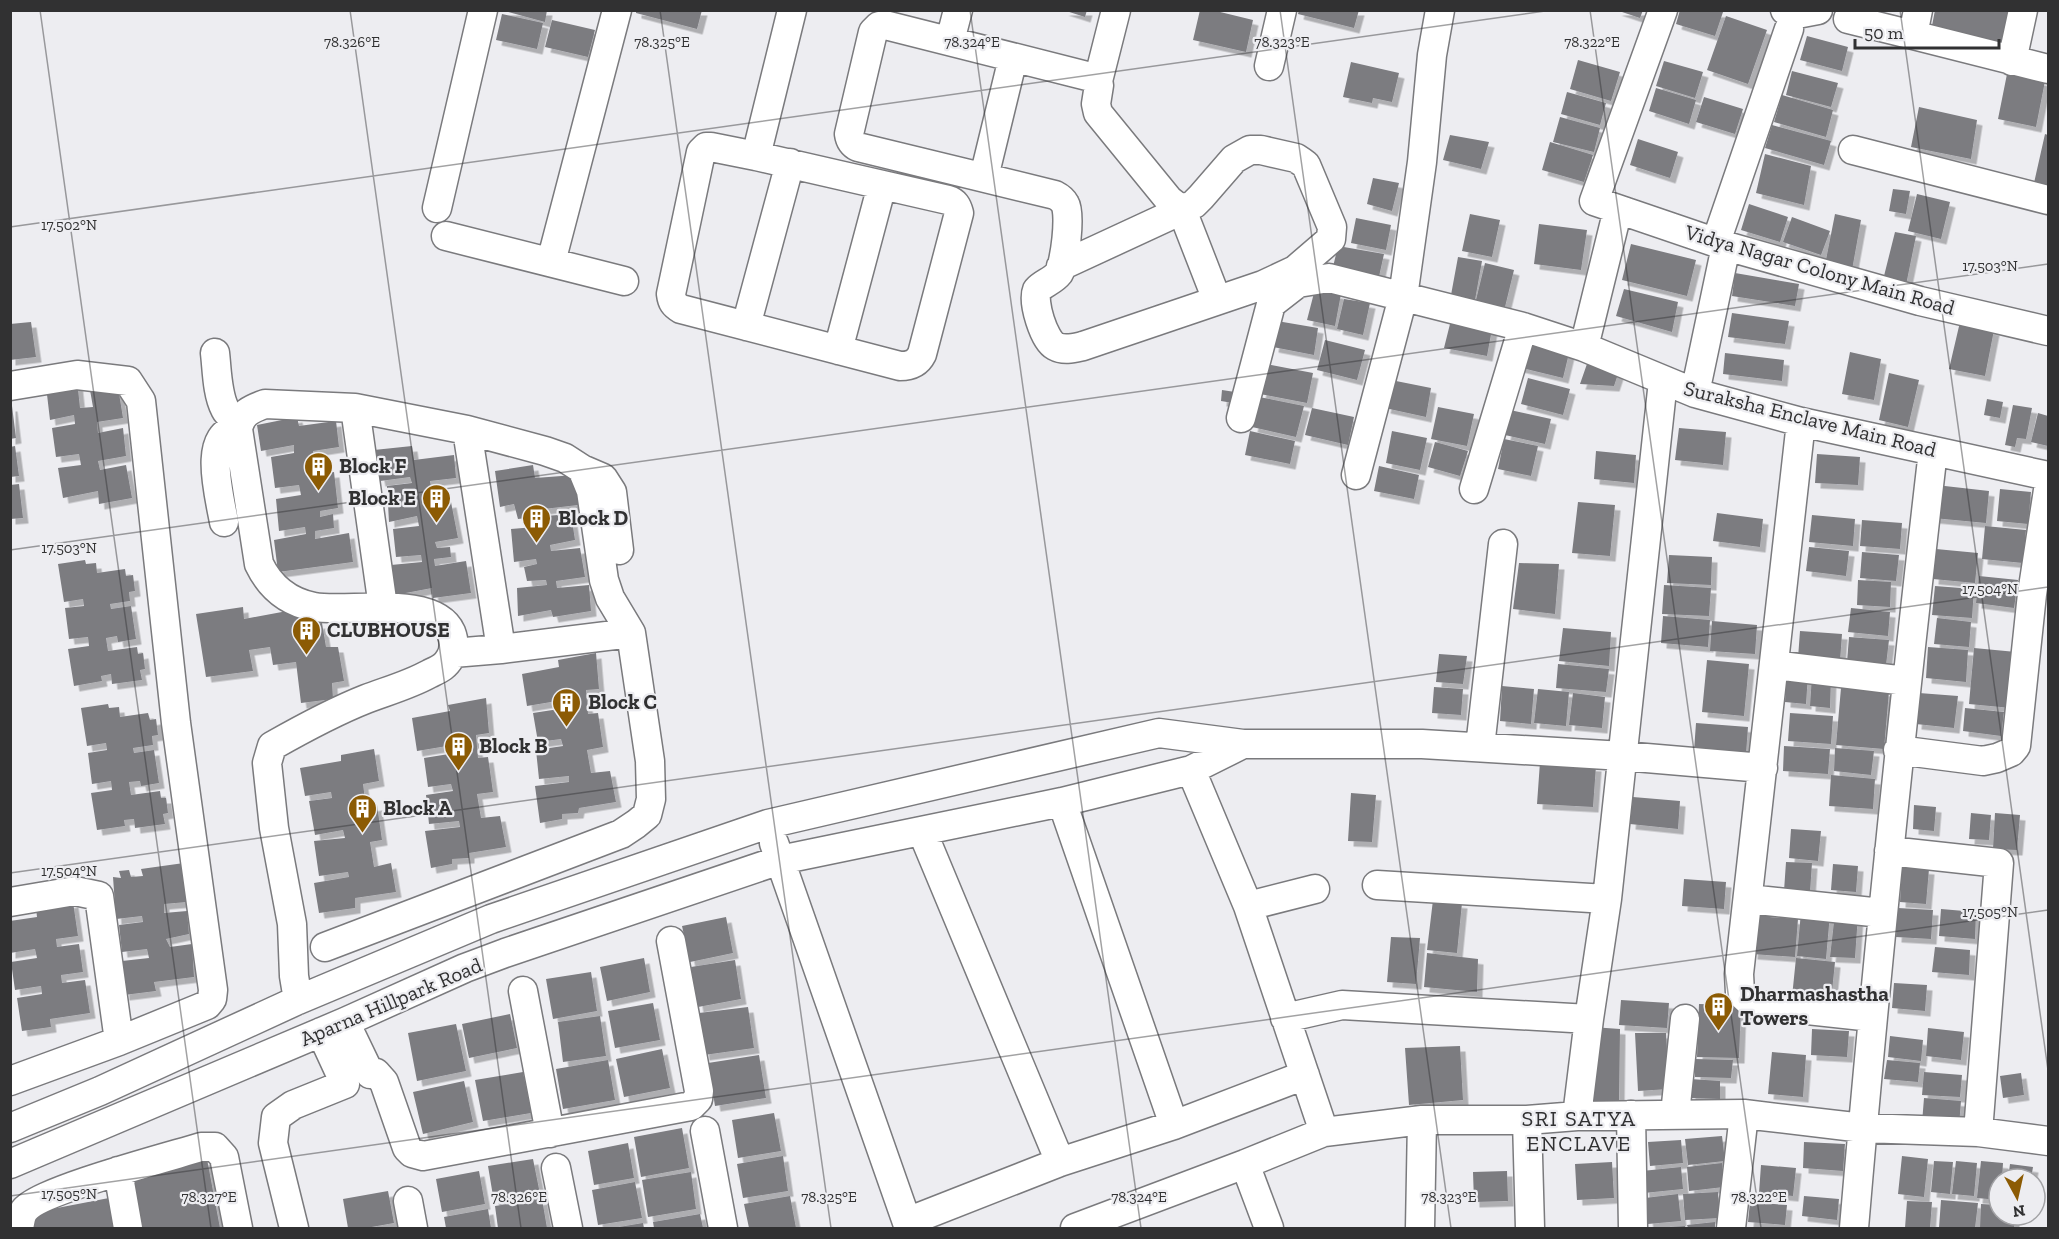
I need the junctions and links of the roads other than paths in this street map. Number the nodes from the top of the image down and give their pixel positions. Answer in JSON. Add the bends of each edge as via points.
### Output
{"nodes":[{"id":1,"x":483,"y":10,"type":"edge"},
{"id":2,"x":617,"y":10,"type":"edge"},
{"id":3,"x":792,"y":10,"type":"edge"},
{"id":4,"x":958,"y":10,"type":"edge"},
{"id":5,"x":1116,"y":10,"type":"edge"},
{"id":6,"x":1282,"y":10,"type":"edge"},
{"id":7,"x":1440,"y":10,"type":"edge"},
{"id":8,"x":1663,"y":10,"type":"edge"},
{"id":9,"x":1818,"y":10,"type":"edge"},
{"id":10,"x":2023,"y":10,"type":"edge"},
{"id":11,"x":1848,"y":19,"type":"dead end"},
{"id":12,"x":1787,"y":20,"type":"edge"},
{"id":13,"x":1915,"y":23,"type":"edge"},
{"id":14,"x":950,"y":42,"type":"junction"},
{"id":15,"x":1013,"y":58,"type":"junction"},
{"id":16,"x":2012,"y":61,"type":"junction"},
{"id":17,"x":1269,"y":66,"type":"dead end"},
{"id":18,"x":2049,"y":69,"type":"edge"},
{"id":19,"x":1098,"y":81,"type":"junction"},
{"id":20,"x":1853,"y":150,"type":"dead end"},
{"id":21,"x":756,"y":156,"type":"junction"},
{"id":22,"x":790,"y":163,"type":"junction"},
{"id":23,"x":984,"y":177,"type":"junction"},
{"id":24,"x":1155,"y":182,"type":"junction"},
{"id":25,"x":882,"y":185,"type":"junction"},
{"id":26,"x":2049,"y":200,"type":"edge"},
{"id":27,"x":1606,"y":205,"type":"junction"},
{"id":28,"x":437,"y":208,"type":"dead end"},
{"id":29,"x":1182,"y":210,"type":"junction"},
{"id":30,"x":1142,"y":229,"type":"junction"},
{"id":31,"x":446,"y":236,"type":"dead end"},
{"id":32,"x":1721,"y":244,"type":"junction"},
{"id":33,"x":551,"y":262,"type":"junction"},
{"id":34,"x":1061,"y":266,"type":"junction"},
{"id":35,"x":624,"y":281,"type":"dead end"},
{"id":36,"x":1267,"y":295,"type":"junction"},
{"id":37,"x":1403,"y":297,"type":"junction"},
{"id":38,"x":1217,"y":300,"type":"junction"},
{"id":39,"x":746,"y":326,"type":"junction"},
{"id":40,"x":1523,"y":327,"type":"junction"},
{"id":41,"x":2049,"y":332,"type":"edge"},
{"id":42,"x":1584,"y":347,"type":"junction"},
{"id":43,"x":838,"y":350,"type":"junction"},
{"id":44,"x":215,"y":353,"type":"dead end"},
{"id":45,"x":1663,"y":381,"type":"junction"},
{"id":46,"x":10,"y":386,"type":"edge"},
{"id":47,"x":1695,"y":393,"type":"junction"},
{"id":48,"x":356,"y":408,"type":"junction"},
{"id":49,"x":1241,"y":417,"type":"dead end"},
{"id":50,"x":1801,"y":422,"type":"junction"},
{"id":51,"x":239,"y":425,"type":"junction"},
{"id":52,"x":467,"y":430,"type":"junction"},
{"id":53,"x":1933,"y":451,"type":"junction"},
{"id":54,"x":582,"y":469,"type":"junction"},
{"id":55,"x":1356,"y":475,"type":"dead end"},
{"id":56,"x":2049,"y":476,"type":"edge"},
{"id":57,"x":231,"y":477,"type":"dead end"},
{"id":58,"x":1474,"y":489,"type":"dead end"},
{"id":59,"x":2049,"y":490,"type":"edge"},
{"id":60,"x":224,"y":522,"type":"dead end"},
{"id":61,"x":1503,"y":544,"type":"dead end"},
{"id":62,"x":619,"y":550,"type":"dead end"},
{"id":63,"x":259,"y":564,"type":"junction"},
{"id":64,"x":2040,"y":596,"type":"edge"},
{"id":65,"x":383,"y":607,"type":"junction"},
{"id":66,"x":631,"y":633,"type":"junction"},
{"id":67,"x":501,"y":649,"type":"junction"},
{"id":68,"x":453,"y":653,"type":"junction"},
{"id":69,"x":1774,"y":665,"type":"junction"},
{"id":70,"x":1906,"y":681,"type":"junction"},
{"id":71,"x":1243,"y":744,"type":"junction"},
{"id":72,"x":1480,"y":747,"type":"junction"},
{"id":73,"x":1899,"y":750,"type":"junction"},
{"id":74,"x":1623,"y":756,"type":"junction"},
{"id":75,"x":1763,"y":768,"type":"junction"},
{"id":76,"x":1191,"y":770,"type":"junction"},
{"id":77,"x":1062,"y":802,"type":"junction"},
{"id":78,"x":768,"y":824,"type":"junction"},
{"id":79,"x":922,"y":831,"type":"junction"},
{"id":80,"x":1889,"y":851,"type":"junction"},
{"id":81,"x":780,"y":860,"type":"junction"},
{"id":82,"x":1377,"y":885,"type":"dead end"},
{"id":83,"x":1315,"y":889,"type":"dead end"},
{"id":84,"x":1748,"y":898,"type":"junction"},
{"id":85,"x":1607,"y":899,"type":"junction"},
{"id":86,"x":10,"y":902,"type":"edge"},
{"id":87,"x":1248,"y":906,"type":"junction"},
{"id":88,"x":1882,"y":913,"type":"junction"},
{"id":89,"x":491,"y":920,"type":"junction"},
{"id":90,"x":292,"y":924,"type":"junction"},
{"id":91,"x":671,"y":941,"type":"dead end"},
{"id":92,"x":326,"y":947,"type":"junction"},
{"id":93,"x":505,"y":953,"type":"junction"},
{"id":94,"x":346,"y":980,"type":"junction"},
{"id":95,"x":523,"y":991,"type":"dead end"},
{"id":96,"x":298,"y":1000,"type":"junction"},
{"id":97,"x":1285,"y":1017,"type":"junction"},
{"id":98,"x":1872,"y":1017,"type":"junction"},
{"id":99,"x":1588,"y":1019,"type":"junction"},
{"id":100,"x":1685,"y":1020,"type":"dead end"},
{"id":101,"x":333,"y":1027,"type":"junction"},
{"id":102,"x":119,"y":1041,"type":"junction"},
{"id":103,"x":1305,"y":1076,"type":"junction"},
{"id":104,"x":357,"y":1079,"type":"junction"},
{"id":105,"x":10,"y":1081,"type":"edge"},
{"id":106,"x":1631,"y":1114,"type":"junction"},
{"id":107,"x":1675,"y":1114,"type":"junction"},
{"id":108,"x":1744,"y":1114,"type":"junction"},
{"id":109,"x":1577,"y":1116,"type":"junction"},
{"id":110,"x":1422,"y":1120,"type":"junction"},
{"id":111,"x":1527,"y":1120,"type":"junction"},
{"id":112,"x":1174,"y":1125,"type":"junction"},
{"id":113,"x":11,"y":1127,"type":"edge"},
{"id":114,"x":1863,"y":1128,"type":"junction"},
{"id":115,"x":705,"y":1131,"type":"dead end"},
{"id":116,"x":1324,"y":1132,"type":"junction"},
{"id":117,"x":1978,"y":1132,"type":"junction"},
{"id":118,"x":550,"y":1133,"type":"junction"},
{"id":119,"x":2049,"y":1141,"type":"edge"},
{"id":120,"x":16,"y":1162,"type":"edge"},
{"id":121,"x":1060,"y":1162,"type":"junction"},
{"id":122,"x":1245,"y":1164,"type":"junction"},
{"id":123,"x":556,"y":1168,"type":"dead end"},
{"id":124,"x":118,"y":1171,"type":"junction"},
{"id":125,"x":1112,"y":1222,"type":"edge"},
{"id":126,"x":908,"y":1225,"type":"edge"},
{"id":127,"x":19,"y":1228,"type":"edge"},
{"id":128,"x":128,"y":1228,"type":"edge"},
{"id":129,"x":238,"y":1228,"type":"edge"},
{"id":130,"x":294,"y":1228,"type":"edge"},
{"id":131,"x":568,"y":1228,"type":"edge"},
{"id":132,"x":723,"y":1228,"type":"edge"},
{"id":133,"x":1075,"y":1228,"type":"edge"},
{"id":134,"x":1269,"y":1228,"type":"edge"},
{"id":135,"x":1420,"y":1228,"type":"edge"},
{"id":136,"x":1530,"y":1228,"type":"edge"},
{"id":137,"x":1633,"y":1228,"type":"edge"},
{"id":138,"x":1731,"y":1228,"type":"edge"},
{"id":139,"x":1854,"y":1228,"type":"edge"}],
"edges":[{"from":1,"to":28,"type":"street"},
{"from":2,"to":33,"type":"street"},
{"from":3,"to":21,"type":"street"},
{"from":4,"to":14,"type":"street"},
{"from":5,"to":19,"type":"street"},
{"from":6,"to":17,"type":"street"},
{"from":7,"to":37,"type":"street"},
{"from":8,"to":27,"type":"street"},
{"from":9,"to":12,"type":"street"},
{"from":10,"to":16,"type":"street"},
{"from":11,"to":13,"type":"street"},
{"from":12,"to":32,"type":"street"},
{"from":13,"to":16,"type":"street"},
{"from":14,"to":15,"type":"street"},
{"from":14,"to":23,"type":"street","via":[[885,25],[875,28],[849,139],[858,147]]},
{"from":15,"to":19,"type":"street"},
{"from":15,"to":23,"type":"street"},
{"from":16,"to":18,"type":"street"},
{"from":19,"to":24,"type":"street","via":[[1098,113]]},
{"from":20,"to":26,"type":"street"},
{"from":21,"to":22,"type":"street"},
{"from":21,"to":39,"type":"street","via":[[711,147],[701,152],[671,294],[672,301],[681,309]]},
{"from":22,"to":25,"type":"street"},
{"from":22,"to":39,"type":"street"},
{"from":23,"to":34,"type":"street","via":[[1055,195],[1066,204],[1068,218]]},
{"from":24,"to":29,"type":"street"},
{"from":24,"to":30,"type":"street"},
{"from":25,"to":43,"type":"street"},
{"from":25,"to":43,"type":"street","via":[[948,200],[958,207],[922,354],[913,365],[900,366]]},
{"from":27,"to":32,"type":"street","name":"Vidya Nagar Colony Main Road"},
{"from":27,"to":42,"type":"street"},
{"from":29,"to":30,"type":"street"},
{"from":29,"to":36,"type":"street","via":[[1194,204],[1234,159],[1250,150],[1296,158],[1306,165],[1332,227],[1331,239]]},
{"from":29,"to":38,"type":"street"},
{"from":30,"to":34,"type":"street"},
{"from":31,"to":33,"type":"street"},
{"from":32,"to":41,"type":"street","name":"Vidya Nagar Colony Main Road","via":[[1920,301]]},
{"from":32,"to":47,"type":"street"},
{"from":33,"to":35,"type":"street"},
{"from":34,"to":38,"type":"street","via":[[1054,278],[1037,290],[1034,303],[1047,338],[1062,349],[1083,346]]},
{"from":36,"to":37,"type":"street","name":"Suraksha Enclave Main Road","via":[[1298,283],[1329,278]]},
{"from":36,"to":38,"type":"street"},
{"from":36,"to":49,"type":"street"},
{"from":37,"to":40,"type":"street","name":"Suraksha Enclave Main Road"},
{"from":37,"to":55,"type":"street"},
{"from":39,"to":43,"type":"street"},
{"from":40,"to":42,"type":"street","name":"Suraksha Enclave Main Road"},
{"from":40,"to":58,"type":"street"},
{"from":42,"to":45,"type":"street","name":"Suraksha Enclave Main Road"},
{"from":44,"to":51,"type":"street","via":[[225,410]]},
{"from":45,"to":47,"type":"street","name":"Suraksha Enclave Main Road"},
{"from":45,"to":74,"type":"street"},
{"from":46,"to":102,"type":"street","via":[[77,375],[98,377],[128,381],[141,401],[176,723],[213,990],[207,1005]]},
{"from":47,"to":50,"type":"street","name":"Suraksha Enclave Main Road"},
{"from":48,"to":51,"type":"street","via":[[265,404],[243,415]]},
{"from":48,"to":52,"type":"street"},
{"from":48,"to":65,"type":"street"},
{"from":50,"to":53,"type":"street","name":"Suraksha Enclave Main Road"},
{"from":50,"to":69,"type":"street"},
{"from":51,"to":60,"type":"street","via":[[220,439],[215,457]]},
{"from":51,"to":63,"type":"street"},
{"from":52,"to":54,"type":"street","via":[[545,451]]},
{"from":52,"to":67,"type":"street"},
{"from":53,"to":56,"type":"street","name":"Suraksha Enclave Main Road"},
{"from":53,"to":70,"type":"street"},
{"from":54,"to":62,"type":"street","via":[[603,478],[612,492]]},
{"from":54,"to":66,"type":"street","via":[[591,491],[604,580]]},
{"from":57,"to":63,"type":"street","via":[[243,548]]},
{"from":59,"to":64,"type":"street"},
{"from":61,"to":72,"type":"street"},
{"from":63,"to":65,"type":"street","via":[[268,581],[294,600],[315,607]]},
{"from":64,"to":73,"type":"street","via":[[2016,746],[2011,752],[1983,761]]},
{"from":65,"to":68,"type":"street","via":[[435,614],[447,624],[453,638]]},
{"from":66,"to":67,"type":"street"},
{"from":66,"to":92,"type":"street","via":[[650,760],[651,799],[646,815],[621,834]]},
{"from":67,"to":68,"type":"street"},
{"from":68,"to":90,"type":"street","via":[[446,666],[413,683],[364,700],[272,746],[267,763],[274,828]]},
{"from":69,"to":70,"type":"street"},
{"from":69,"to":75,"type":"street"},
{"from":70,"to":73,"type":"street"},
{"from":71,"to":72,"type":"street","name":"Aparna Hillpark Road"},
{"from":71,"to":76,"type":"street","name":"Aparna Hillpark Road"},
{"from":71,"to":78,"type":"street","name":"Aparna Hillpark Road","via":[[1159,733]]},
{"from":72,"to":74,"type":"street","name":"Aparna Hillpark Road"},
{"from":73,"to":80,"type":"street"},
{"from":74,"to":75,"type":"street","name":"Aparna Hillpark Road"},
{"from":74,"to":85,"type":"street"},
{"from":75,"to":84,"type":"street"},
{"from":76,"to":77,"type":"street","name":"Aparna Hillpark Road"},
{"from":76,"to":87,"type":"street"},
{"from":77,"to":79,"type":"street","name":"Aparna Hillpark Road"},
{"from":77,"to":112,"type":"street"},
{"from":78,"to":81,"type":"street"},
{"from":78,"to":89,"type":"street","name":"Aparna Hillpark Road"},
{"from":79,"to":81,"type":"street","name":"Aparna Hillpark Road"},
{"from":79,"to":121,"type":"street"},
{"from":80,"to":88,"type":"street"},
{"from":80,"to":117,"type":"street","via":[[1999,863]]},
{"from":81,"to":93,"type":"street","name":"Aparna Hillpark Road"},
{"from":81,"to":126,"type":"street"},
{"from":82,"to":85,"type":"street"},
{"from":83,"to":87,"type":"street"},
{"from":84,"to":88,"type":"street"},
{"from":84,"to":98,"type":"street","via":[[1740,993],[1752,1004]]},
{"from":85,"to":99,"type":"street"},
{"from":86,"to":102,"type":"street","via":[[75,891],[99,896]]},
{"from":87,"to":97,"type":"street"},
{"from":88,"to":98,"type":"street"},
{"from":89,"to":93,"type":"street"},
{"from":89,"to":94,"type":"street","name":"Aparna Hillpark Road"},
{"from":90,"to":92,"type":"street"},
{"from":90,"to":96,"type":"street"},
{"from":91,"to":118,"type":"street","via":[[698,1099],[692,1106]]},
{"from":92,"to":94,"type":"street"},
{"from":93,"to":101,"type":"street","name":"Aparna Hillpark Road"},
{"from":94,"to":96,"type":"street","name":"Aparna Hillpark Road"},
{"from":95,"to":118,"type":"street"},
{"from":96,"to":113,"type":"street","name":"Aparna Hillpark Road","via":[[100,1091]]},
{"from":97,"to":99,"type":"street","via":[[1342,1005]]},
{"from":97,"to":103,"type":"street"},
{"from":98,"to":114,"type":"street"},
{"from":99,"to":109,"type":"street"},
{"from":100,"to":107,"type":"street"},
{"from":101,"to":104,"type":"street"},
{"from":101,"to":120,"type":"street","name":"Aparna Hillpark Road"},
{"from":102,"to":105,"type":"street"},
{"from":103,"to":112,"type":"street"},
{"from":103,"to":116,"type":"street"},
{"from":104,"to":118,"type":"street","via":[[376,1073],[384,1082],[412,1153],[423,1155]]},
{"from":104,"to":130,"type":"street","via":[[293,1105],[276,1117],[273,1143]]},
{"from":106,"to":107,"type":"street"},
{"from":106,"to":109,"type":"street"},
{"from":106,"to":137,"type":"street"},
{"from":107,"to":108,"type":"street"},
{"from":108,"to":114,"type":"street"},
{"from":108,"to":138,"type":"street"},
{"from":109,"to":111,"type":"street"},
{"from":110,"to":111,"type":"street"},
{"from":110,"to":116,"type":"street"},
{"from":110,"to":135,"type":"street"},
{"from":111,"to":136,"type":"street"},
{"from":112,"to":121,"type":"street"},
{"from":113,"to":120,"type":"street"},
{"from":114,"to":117,"type":"street"},
{"from":114,"to":139,"type":"street"},
{"from":115,"to":132,"type":"street"},
{"from":116,"to":122,"type":"street"},
{"from":117,"to":119,"type":"street"},
{"from":121,"to":126,"type":"street"},
{"from":122,"to":125,"type":"street"},
{"from":122,"to":134,"type":"street"},
{"from":123,"to":131,"type":"street"},
{"from":124,"to":127,"type":"street","via":[[39,1198],[24,1211]]},
{"from":124,"to":128,"type":"street"},
{"from":124,"to":129,"type":"street","via":[[201,1147],[215,1147],[224,1157]]},
{"from":125,"to":133,"type":"street"}]}
